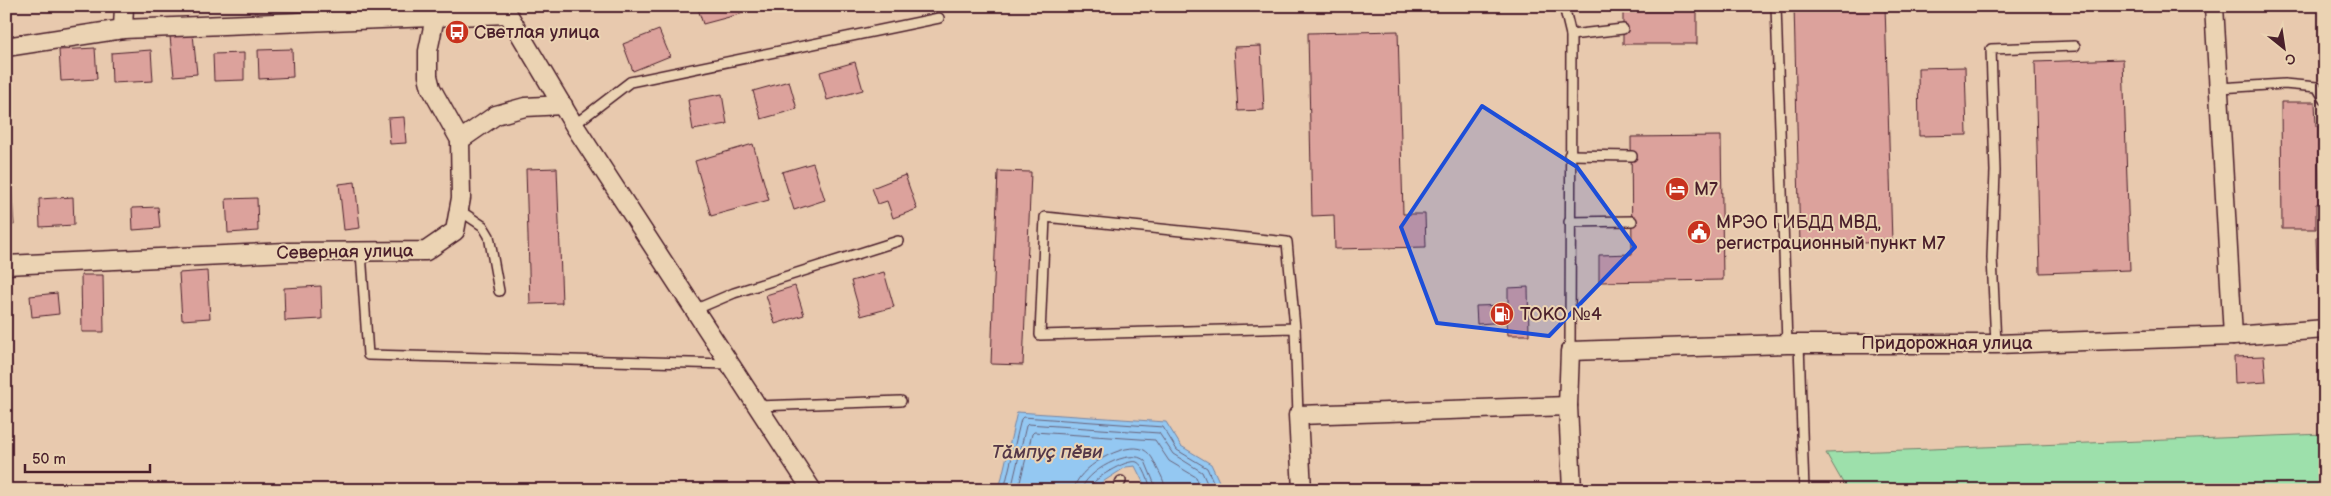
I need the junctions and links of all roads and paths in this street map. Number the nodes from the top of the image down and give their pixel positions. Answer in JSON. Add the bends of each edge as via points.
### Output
{"nodes":[{"id":1,"x":124,"y":6,"type":"edge"},
{"id":2,"x":1564,"y":6,"type":"edge"},
{"id":3,"x":1776,"y":6,"type":"edge"},
{"id":4,"x":2214,"y":6,"type":"edge"},
{"id":5,"x":508,"y":10,"type":"edge"},
{"id":6,"x":435,"y":17,"type":"junction"},
{"id":7,"x":939,"y":18,"type":"dead end"},
{"id":8,"x":124,"y":29,"type":"junction"},
{"id":9,"x":1623,"y":29,"type":"dead end"},
{"id":10,"x":1570,"y":35,"type":"junction"},
{"id":11,"x":2075,"y":46,"type":"dead end"},
{"id":12,"x":6,"y":47,"type":"edge"},
{"id":13,"x":2219,"y":88,"type":"junction"},
{"id":14,"x":2325,"y":100,"type":"edge"},
{"id":15,"x":563,"y":105,"type":"junction"},
{"id":16,"x":574,"y":125,"type":"junction"},
{"id":17,"x":460,"y":140,"type":"junction"},
{"id":18,"x":1569,"y":155,"type":"junction"},
{"id":19,"x":1632,"y":156,"type":"dead end"},
{"id":20,"x":459,"y":210,"type":"junction"},
{"id":21,"x":1632,"y":221,"type":"dead end"},
{"id":22,"x":1569,"y":222,"type":"junction"},
{"id":23,"x":898,"y":240,"type":"dead end"},
{"id":24,"x":361,"y":252,"type":"junction"},
{"id":25,"x":6,"y":265,"type":"edge"},
{"id":26,"x":499,"y":291,"type":"dead end"},
{"id":27,"x":694,"y":310,"type":"junction"},
{"id":28,"x":1295,"y":328,"type":"junction"},
{"id":29,"x":2325,"y":329,"type":"edge"},
{"id":30,"x":2233,"y":336,"type":"junction"},
{"id":31,"x":1793,"y":344,"type":"junction"},
{"id":32,"x":1996,"y":344,"type":"junction"},
{"id":33,"x":1570,"y":351,"type":"junction"},
{"id":34,"x":729,"y":364,"type":"junction"},
{"id":35,"x":901,"y":401,"type":"dead end"},
{"id":36,"x":757,"y":406,"type":"junction"},
{"id":37,"x":1568,"y":406,"type":"junction"},
{"id":38,"x":1298,"y":415,"type":"junction"},
{"id":39,"x":1121,"y":480,"type":"dead end"},
{"id":40,"x":812,"y":490,"type":"edge"},
{"id":41,"x":1117,"y":490,"type":"edge"},
{"id":42,"x":1302,"y":490,"type":"edge"},
{"id":43,"x":1572,"y":490,"type":"edge"},
{"id":44,"x":1804,"y":490,"type":"edge"}],
"edges":[{"from":1,"to":8,"type":"street"},
{"from":2,"to":10,"type":"lane"},
{"from":3,"to":31,"type":"lane"},
{"from":4,"to":13,"type":"street"},
{"from":5,"to":6,"type":"street"},
{"from":5,"to":15,"type":"street"},
{"from":6,"to":8,"type":"street"},
{"from":6,"to":17,"type":"street","name":"Северная улица","via":[[428,51],[428,76],[431,88]]},
{"from":7,"to":16,"type":"lane","via":[[630,82]]},
{"from":8,"to":12,"type":"street"},
{"from":9,"to":10,"type":"lane"},
{"from":10,"to":18,"type":"lane"},
{"from":11,"to":32,"type":"lane","via":[[1992,49],[1995,171],[1992,258]]},
{"from":13,"to":14,"type":"lane","via":[[2284,84],[2317,87]]},
{"from":13,"to":30,"type":"street"},
{"from":15,"to":16,"type":"street"},
{"from":15,"to":17,"type":"street","via":[[525,107],[496,115]]},
{"from":16,"to":27,"type":"street"},
{"from":17,"to":20,"type":"street","name":"Северная улица"},
{"from":18,"to":19,"type":"lane"},
{"from":18,"to":22,"type":"lane"},
{"from":20,"to":24,"type":"street","name":"Северная улица","via":[[455,232],[426,250]]},
{"from":20,"to":26,"type":"lane","via":[[483,226],[489,236]]},
{"from":21,"to":22,"type":"lane"},
{"from":22,"to":33,"type":"lane"},
{"from":23,"to":27,"type":"lane"},
{"from":24,"to":25,"type":"street","name":"Северная улица","via":[[287,252]]},
{"from":24,"to":34,"type":"lane","via":[[368,355]]},
{"from":27,"to":34,"type":"street"},
{"from":28,"to":28,"type":"lane","via":[[1286,242],[1045,217],[1040,335]]},
{"from":28,"to":38,"type":"lane"},
{"from":29,"to":30,"type":"street","name":"Придорожная улица"},
{"from":30,"to":32,"type":"street","name":"Придорожная улица"},
{"from":31,"to":32,"type":"street","name":"Придорожная улица"},
{"from":31,"to":33,"type":"street","name":"Придорожная улица"},
{"from":31,"to":44,"type":"lane"},
{"from":33,"to":37,"type":"street"},
{"from":34,"to":36,"type":"street"},
{"from":35,"to":36,"type":"lane"},
{"from":36,"to":40,"type":"street"},
{"from":37,"to":38,"type":"street"},
{"from":37,"to":43,"type":"street"},
{"from":38,"to":42,"type":"street"},
{"from":39,"to":41,"type":"lane"}]}
